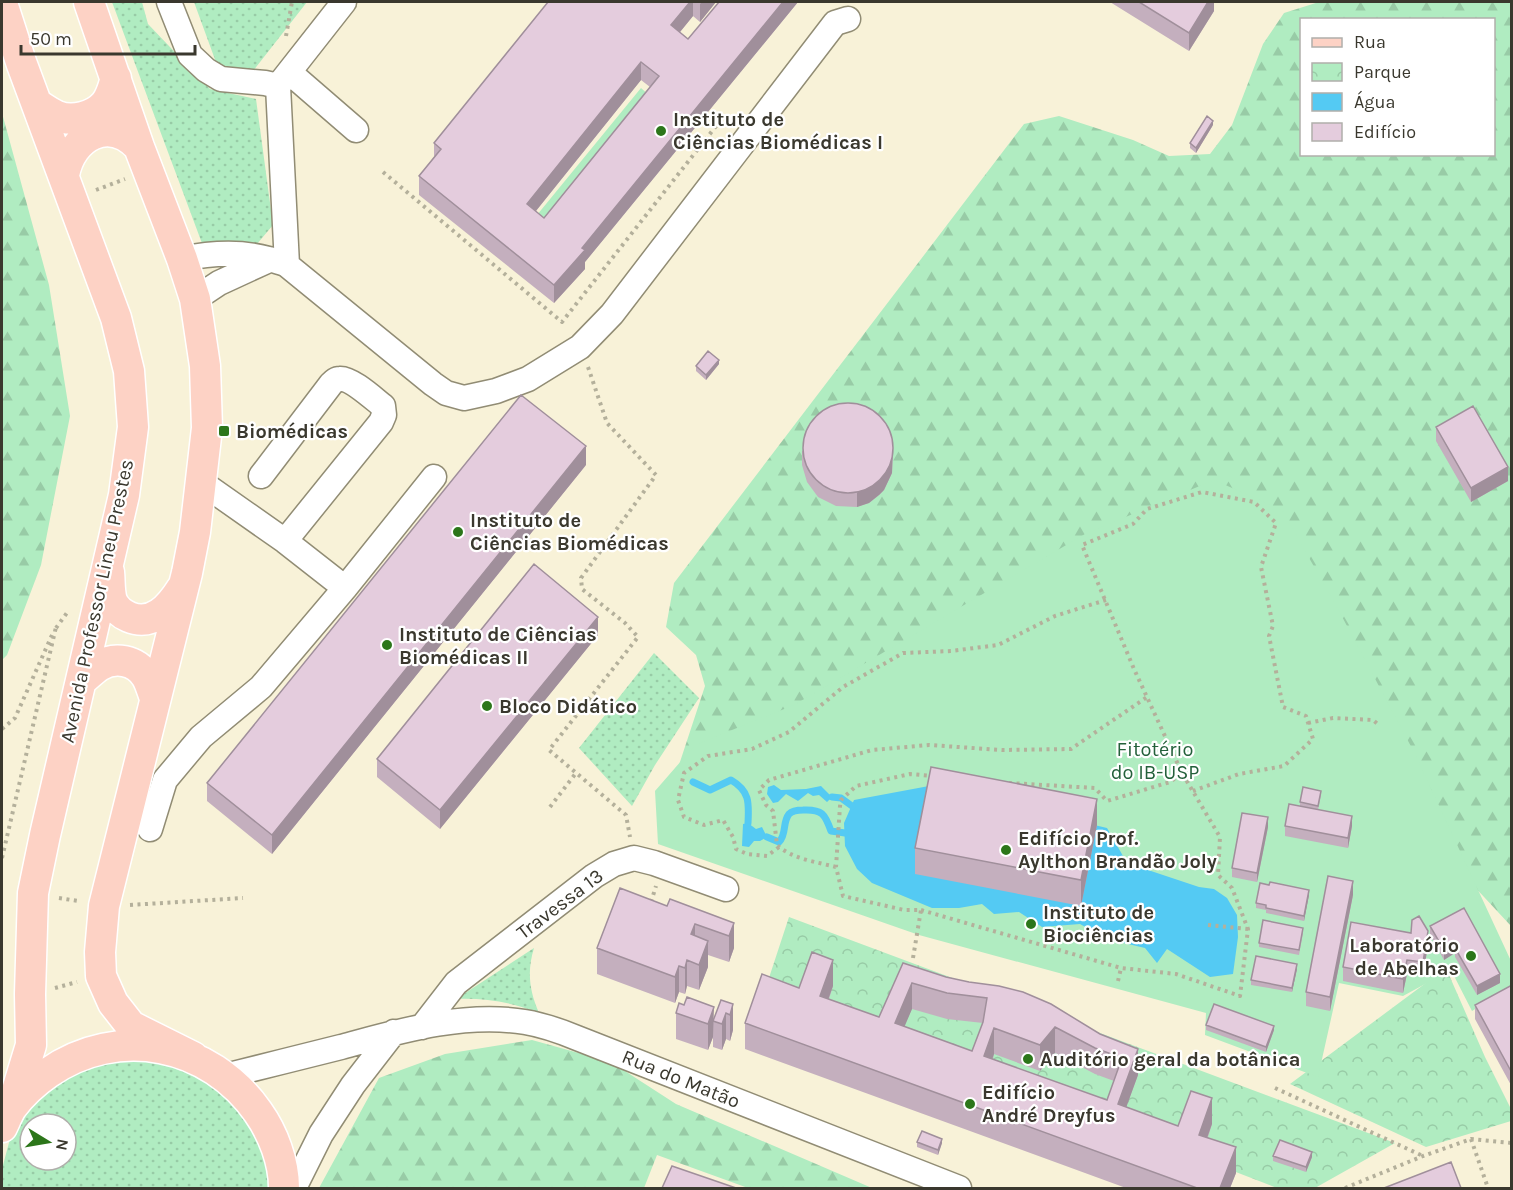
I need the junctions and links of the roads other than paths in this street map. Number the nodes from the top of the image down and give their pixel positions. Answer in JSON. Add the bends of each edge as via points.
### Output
{"nodes":[{"id":1,"x":89,"y":2,"type":"edge"},
{"id":2,"x":169,"y":2,"type":"edge"},
{"id":3,"x":344,"y":2,"type":"edge"},
{"id":4,"x":3,"y":9,"type":"edge"},
{"id":5,"x":848,"y":19,"type":"dead end"},
{"id":6,"x":116,"y":78,"type":"junction"},
{"id":7,"x":283,"y":79,"type":"junction"},
{"id":8,"x":37,"y":104,"type":"junction"},
{"id":9,"x":356,"y":130,"type":"dead end"},
{"id":10,"x":144,"y":159,"type":"junction"},
{"id":11,"x":68,"y":187,"type":"junction"},
{"id":12,"x":182,"y":259,"type":"junction"},
{"id":13,"x":278,"y":262,"type":"junction"},
{"id":14,"x":195,"y":299,"type":"junction"},
{"id":15,"x":261,"y":476,"type":"dead end"},
{"id":16,"x":434,"y":477,"type":"dead end"},
{"id":17,"x":201,"y":483,"type":"junction"},
{"id":18,"x":285,"y":542,"type":"junction"},
{"id":19,"x":109,"y":560,"type":"junction"},
{"id":20,"x":184,"y":584,"type":"junction"},
{"id":21,"x":345,"y":588,"type":"junction"},
{"id":22,"x":81,"y":681,"type":"junction"},
{"id":23,"x":155,"y":698,"type":"junction"},
{"id":24,"x":150,"y":829,"type":"dead end"},
{"id":25,"x":726,"y":889,"type":"dead end"},
{"id":26,"x":422,"y":1027,"type":"junction"},
{"id":27,"x":394,"y":1032,"type":"junction"},
{"id":28,"x":194,"y":1057,"type":"junction"},
{"id":29,"x":225,"y":1076,"type":"junction"},
{"id":30,"x":7,"y":1117,"type":"edge"},
{"id":31,"x":284,"y":1188,"type":"edge"},
{"id":32,"x":294,"y":1188,"type":"edge"},
{"id":33,"x":959,"y":1188,"type":"edge"}],
"edges":[{"from":1,"to":6,"type":"main road"},
{"from":2,"to":7,"type":"street","via":[[190,55],[206,70],[221,79],[265,83]]},
{"from":3,"to":7,"type":"street"},
{"from":4,"to":8,"type":"main road","name":"Avenida Professor Lineu Prestes"},
{"from":5,"to":13,"type":"street","via":[[835,23],[612,314],[580,347],[528,379],[464,399],[446,393]]},
{"from":6,"to":8,"type":"main road","via":[[104,105],[90,115],[74,119],[58,116]]},
{"from":6,"to":10,"type":"main road"},
{"from":7,"to":9,"type":"street"},
{"from":7,"to":13,"type":"street"},
{"from":8,"to":11,"type":"main road","name":"Avenida Professor Lineu Prestes"},
{"from":10,"to":11,"type":"main road","via":[[131,138],[114,131],[98,132],[82,140],[71,152]]},
{"from":10,"to":12,"type":"main road"},
{"from":11,"to":19,"type":"main road","name":"Avenida Professor Lineu Prestes","via":[[116,318],[129,371],[131,446]]},
{"from":12,"to":13,"type":"street","via":[[241,254]]},
{"from":12,"to":14,"type":"main road"},
{"from":13,"to":14,"type":"street","via":[[219,283]]},
{"from":14,"to":17,"type":"main road","via":[[205,366],[207,428]]},
{"from":15,"to":18,"type":"street","via":[[337,379],[351,382],[383,406],[381,422]]},
{"from":16,"to":21,"type":"street"},
{"from":17,"to":18,"type":"street"},
{"from":17,"to":20,"type":"main road"},
{"from":18,"to":21,"type":"street"},
{"from":19,"to":20,"type":"main road","via":[[112,601],[122,614],[136,620],[152,619],[165,610]]},
{"from":19,"to":22,"type":"main road","name":"Avenida Professor Lineu Prestes"},
{"from":20,"to":23,"type":"main road"},
{"from":21,"to":24,"type":"street","via":[[261,687],[201,737],[165,780]]},
{"from":22,"to":23,"type":"main road","via":[[100,665],[120,660],[140,668]]},
{"from":22,"to":30,"type":"main road","name":"Avenida Professor Lineu Prestes","via":[[33,893],[31,1044]]},
{"from":23,"to":28,"type":"main road","via":[[104,906],[101,976],[113,1003],[131,1026]]},
{"from":25,"to":26,"type":"street","name":"Travessa 13","via":[[633,858],[614,864],[456,983]]},
{"from":26,"to":27,"type":"street","name":"Rua do Matão"},
{"from":26,"to":33,"type":"street","name":"Rua do Matão","via":[[499,1019],[552,1028]]},
{"from":27,"to":29,"type":"street","name":"Rua do Matão"},
{"from":27,"to":32,"type":"street","via":[[321,1134]]},
{"from":28,"to":29,"type":"main road"},
{"from":28,"to":30,"type":"main road","via":[[161,1047],[127,1045],[94,1050],[63,1063],[34,1082]]},
{"from":29,"to":31,"type":"main road","via":[[248,1097],[265,1122],[277,1151]]}]}
